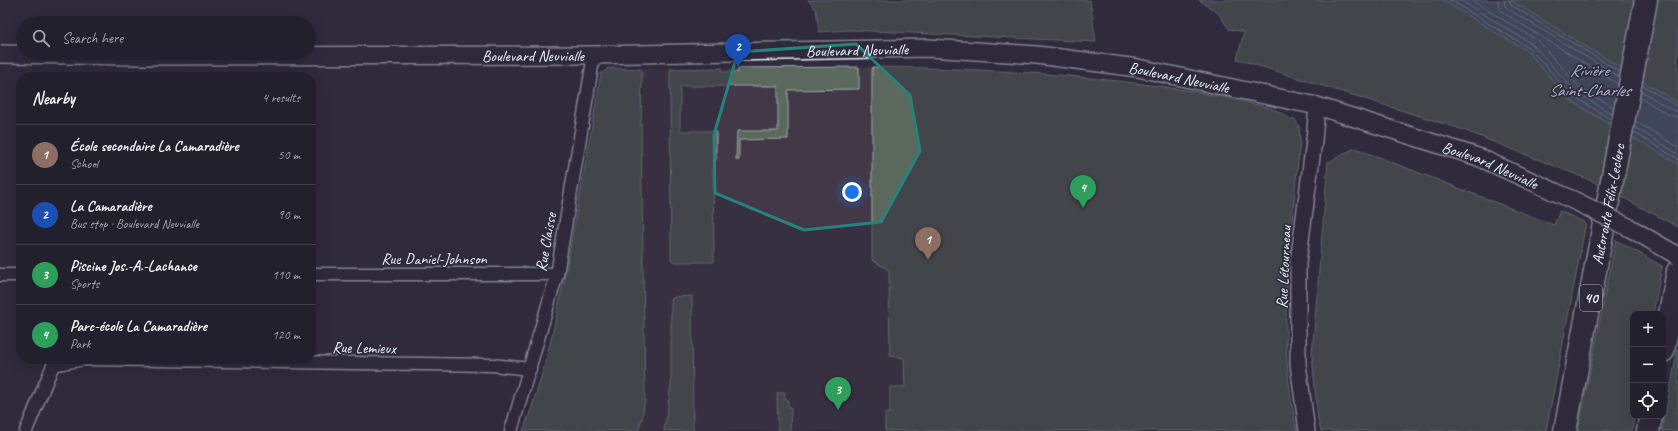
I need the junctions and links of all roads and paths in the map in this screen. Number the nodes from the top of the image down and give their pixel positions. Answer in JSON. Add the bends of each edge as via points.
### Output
{"nodes":[{"id":1,"x":1646,"y":0,"type":"edge"},
{"id":2,"x":0,"y":54,"type":"edge"},
{"id":3,"x":16,"y":54,"type":"edge"},
{"id":4,"x":594,"y":55,"type":"junction"},
{"id":5,"x":316,"y":56,"type":"edge"},
{"id":6,"x":1317,"y":106,"type":"junction"},
{"id":7,"x":1678,"y":256,"type":"edge"},
{"id":8,"x":1678,"y":271,"type":"edge"},
{"id":9,"x":316,"y":274,"type":"edge"},
{"id":10,"x":557,"y":274,"type":"junction"},
{"id":11,"x":0,"y":275,"type":"edge"},
{"id":12,"x":16,"y":275,"type":"edge"},
{"id":13,"x":1664,"y":347,"type":"edge"},
{"id":14,"x":316,"y":362,"type":"edge"},
{"id":15,"x":58,"y":364,"type":"edge"},
{"id":16,"x":530,"y":369,"type":"junction"},
{"id":17,"x":1650,"y":419,"type":"edge"},
{"id":18,"x":26,"y":431,"type":"edge"},
{"id":19,"x":511,"y":431,"type":"edge"},
{"id":20,"x":1307,"y":431,"type":"edge"},
{"id":21,"x":1565,"y":431,"type":"edge"},
{"id":22,"x":1648,"y":431,"type":"edge"}],
"edges":[{"from":1,"to":21,"type":"highway","name":"Autoroute Félix-Leclerc","number":"40"},
{"from":2,"to":3,"type":"main road","name":"Boulevard Neuvialle"},
{"from":4,"to":5,"type":"main road","name":"Boulevard Neuvialle"},
{"from":4,"to":6,"type":"main road","name":"Boulevard Neuvialle","via":[[928,48],[1037,55],[1138,68]]},
{"from":4,"to":10,"type":"street","name":"Rue Claisse"},
{"from":6,"to":7,"type":"main road","name":"Boulevard Neuvialle","bridge":true,"via":[[1478,157],[1624,225]]},
{"from":6,"to":20,"type":"street","name":"Rue Létourneau","via":[[1298,263],[1298,364]]},
{"from":8,"to":13,"type":"highway"},
{"from":9,"to":10,"type":"street","name":"Rue Daniel-Johnson"},
{"from":10,"to":16,"type":"street","name":"Rue Claisse"},
{"from":11,"to":12,"type":"street"},
{"from":14,"to":16,"type":"street","name":"Rue Lemieux","via":[[492,364]]},
{"from":15,"to":18,"type":"street","name":"Rue Lemieux","via":[[53,365]]},
{"from":16,"to":19,"type":"street","name":"Rue Claisse"},
{"from":17,"to":22,"type":"highway"}]}
